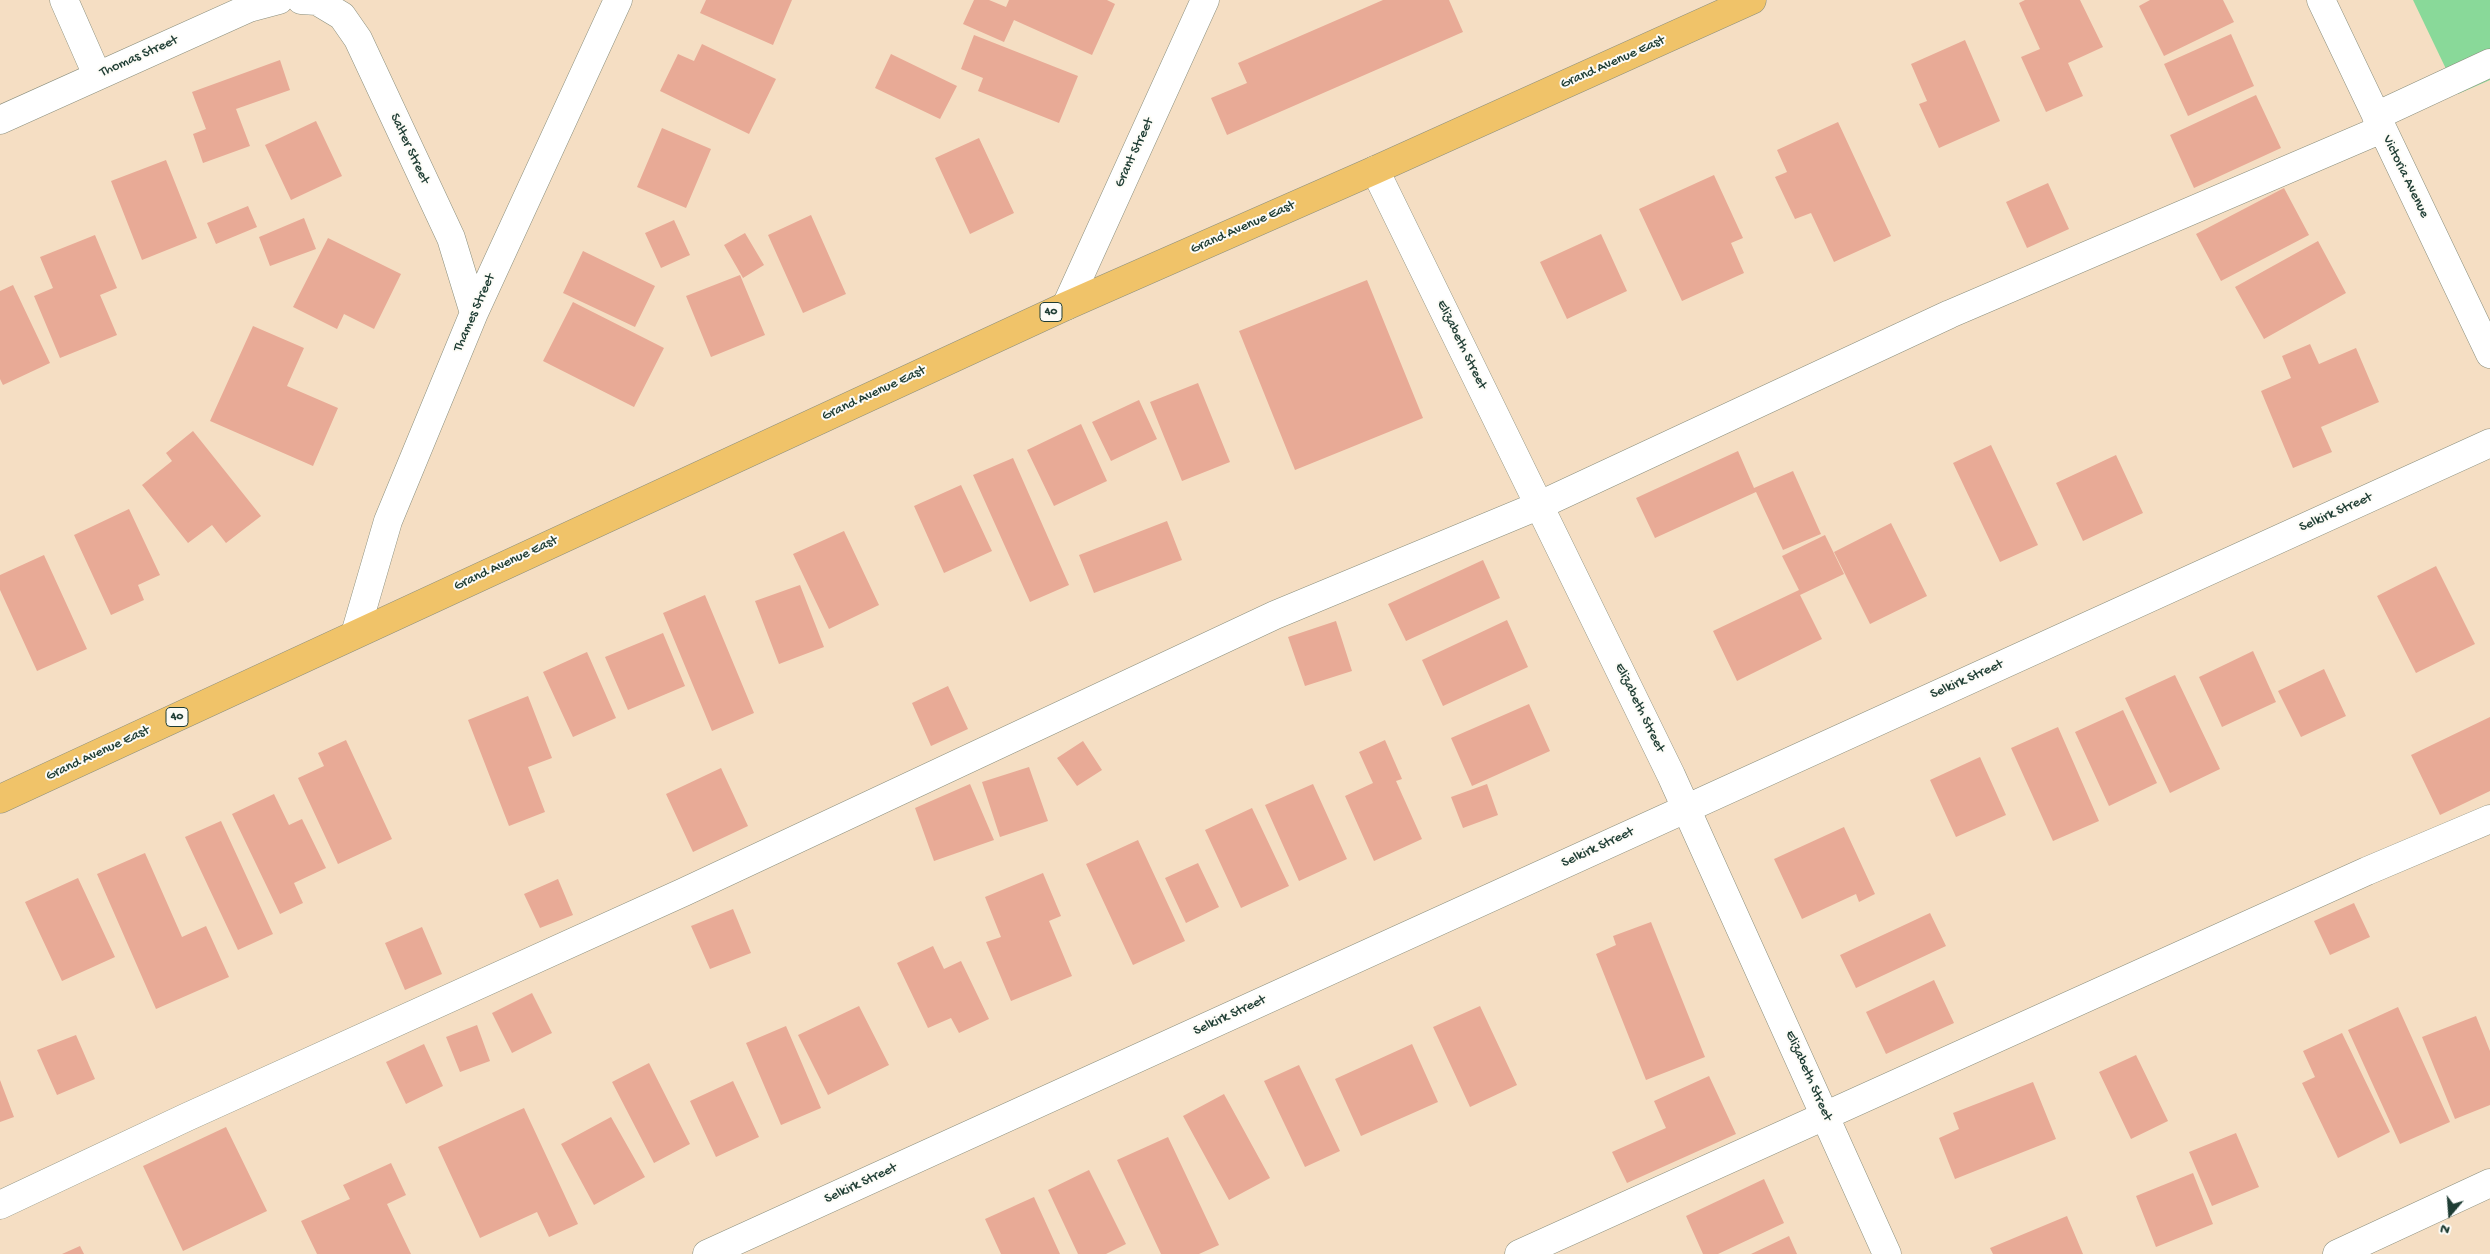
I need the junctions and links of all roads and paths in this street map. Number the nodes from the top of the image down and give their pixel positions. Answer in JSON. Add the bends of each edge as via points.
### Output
{"nodes":[{"id":1,"x":64,"y":0,"type":"edge"},
{"id":2,"x":279,"y":0,"type":"edge"},
{"id":3,"x":309,"y":0,"type":"edge"},
{"id":4,"x":618,"y":0,"type":"edge"},
{"id":5,"x":1205,"y":0,"type":"edge"},
{"id":6,"x":1752,"y":0,"type":"edge"},
{"id":7,"x":2321,"y":0,"type":"edge"},
{"id":8,"x":2490,"y":63,"type":"edge"},
{"id":9,"x":97,"y":75,"type":"junction"},
{"id":10,"x":0,"y":120,"type":"edge"},
{"id":11,"x":2379,"y":123,"type":"junction"},
{"id":12,"x":1375,"y":170,"type":"junction"},
{"id":13,"x":1066,"y":306,"type":"junction"},
{"id":14,"x":474,"y":313,"type":"junction"},
{"id":15,"x":2490,"y":354,"type":"edge"},
{"id":16,"x":2490,"y":443,"type":"edge"},
{"id":17,"x":1540,"y":505,"type":"junction"},
{"id":18,"x":355,"y":634,"type":"junction"},
{"id":19,"x":0,"y":799,"type":"edge"},
{"id":20,"x":1687,"y":807,"type":"junction"},
{"id":21,"x":2490,"y":820,"type":"edge"},
{"id":22,"x":1826,"y":1115,"type":"junction"},
{"id":23,"x":2490,"y":1183,"type":"edge"},
{"id":24,"x":0,"y":1205,"type":"edge"},
{"id":25,"x":707,"y":1254,"type":"edge"},
{"id":26,"x":1519,"y":1254,"type":"edge"},
{"id":27,"x":1887,"y":1254,"type":"edge"},
{"id":28,"x":2337,"y":1254,"type":"edge"}],
"edges":[{"from":1,"to":9,"type":"street"},
{"from":2,"to":9,"type":"street","name":"Thomas Street","via":[[250,8]]},
{"from":3,"to":14,"type":"street","name":"Salter Street","via":[[342,16],[358,39],[451,238]]},
{"from":4,"to":14,"type":"street","name":"Thames Street"},
{"from":5,"to":13,"type":"street","name":"Grant Street"},
{"from":6,"to":12,"type":"main road","name":"Grand Avenue East","number":"40"},
{"from":7,"to":11,"type":"street","name":"Victoria Avenue"},
{"from":8,"to":11,"type":"street"},
{"from":9,"to":10,"type":"street","name":"Thomas Street"},
{"from":11,"to":15,"type":"street","name":"Victoria Avenue"},
{"from":11,"to":17,"type":"street","via":[[1950,314]]},
{"from":12,"to":13,"type":"main road","name":"Grand Avenue East","number":"40"},
{"from":12,"to":17,"type":"street","name":"Elizabeth Street"},
{"from":13,"to":18,"type":"main road","name":"Grand Avenue East","number":"40"},
{"from":14,"to":18,"type":"street","name":"Thames Street","via":[[388,521]]},
{"from":16,"to":20,"type":"street","name":"Selkirk Street"},
{"from":17,"to":20,"type":"street","name":"Elizabeth Street"},
{"from":17,"to":24,"type":"street","via":[[1275,615],[684,892]]},
{"from":18,"to":19,"type":"main road","name":"Grand Avenue East","number":"40"},
{"from":20,"to":22,"type":"street","name":"Elizabeth Street"},
{"from":20,"to":25,"type":"street","name":"Selkirk Street"},
{"from":21,"to":22,"type":"street","via":[[2367,871]]},
{"from":22,"to":26,"type":"street"},
{"from":22,"to":27,"type":"street","name":"Elizabeth Street"},
{"from":23,"to":28,"type":"street"}]}
